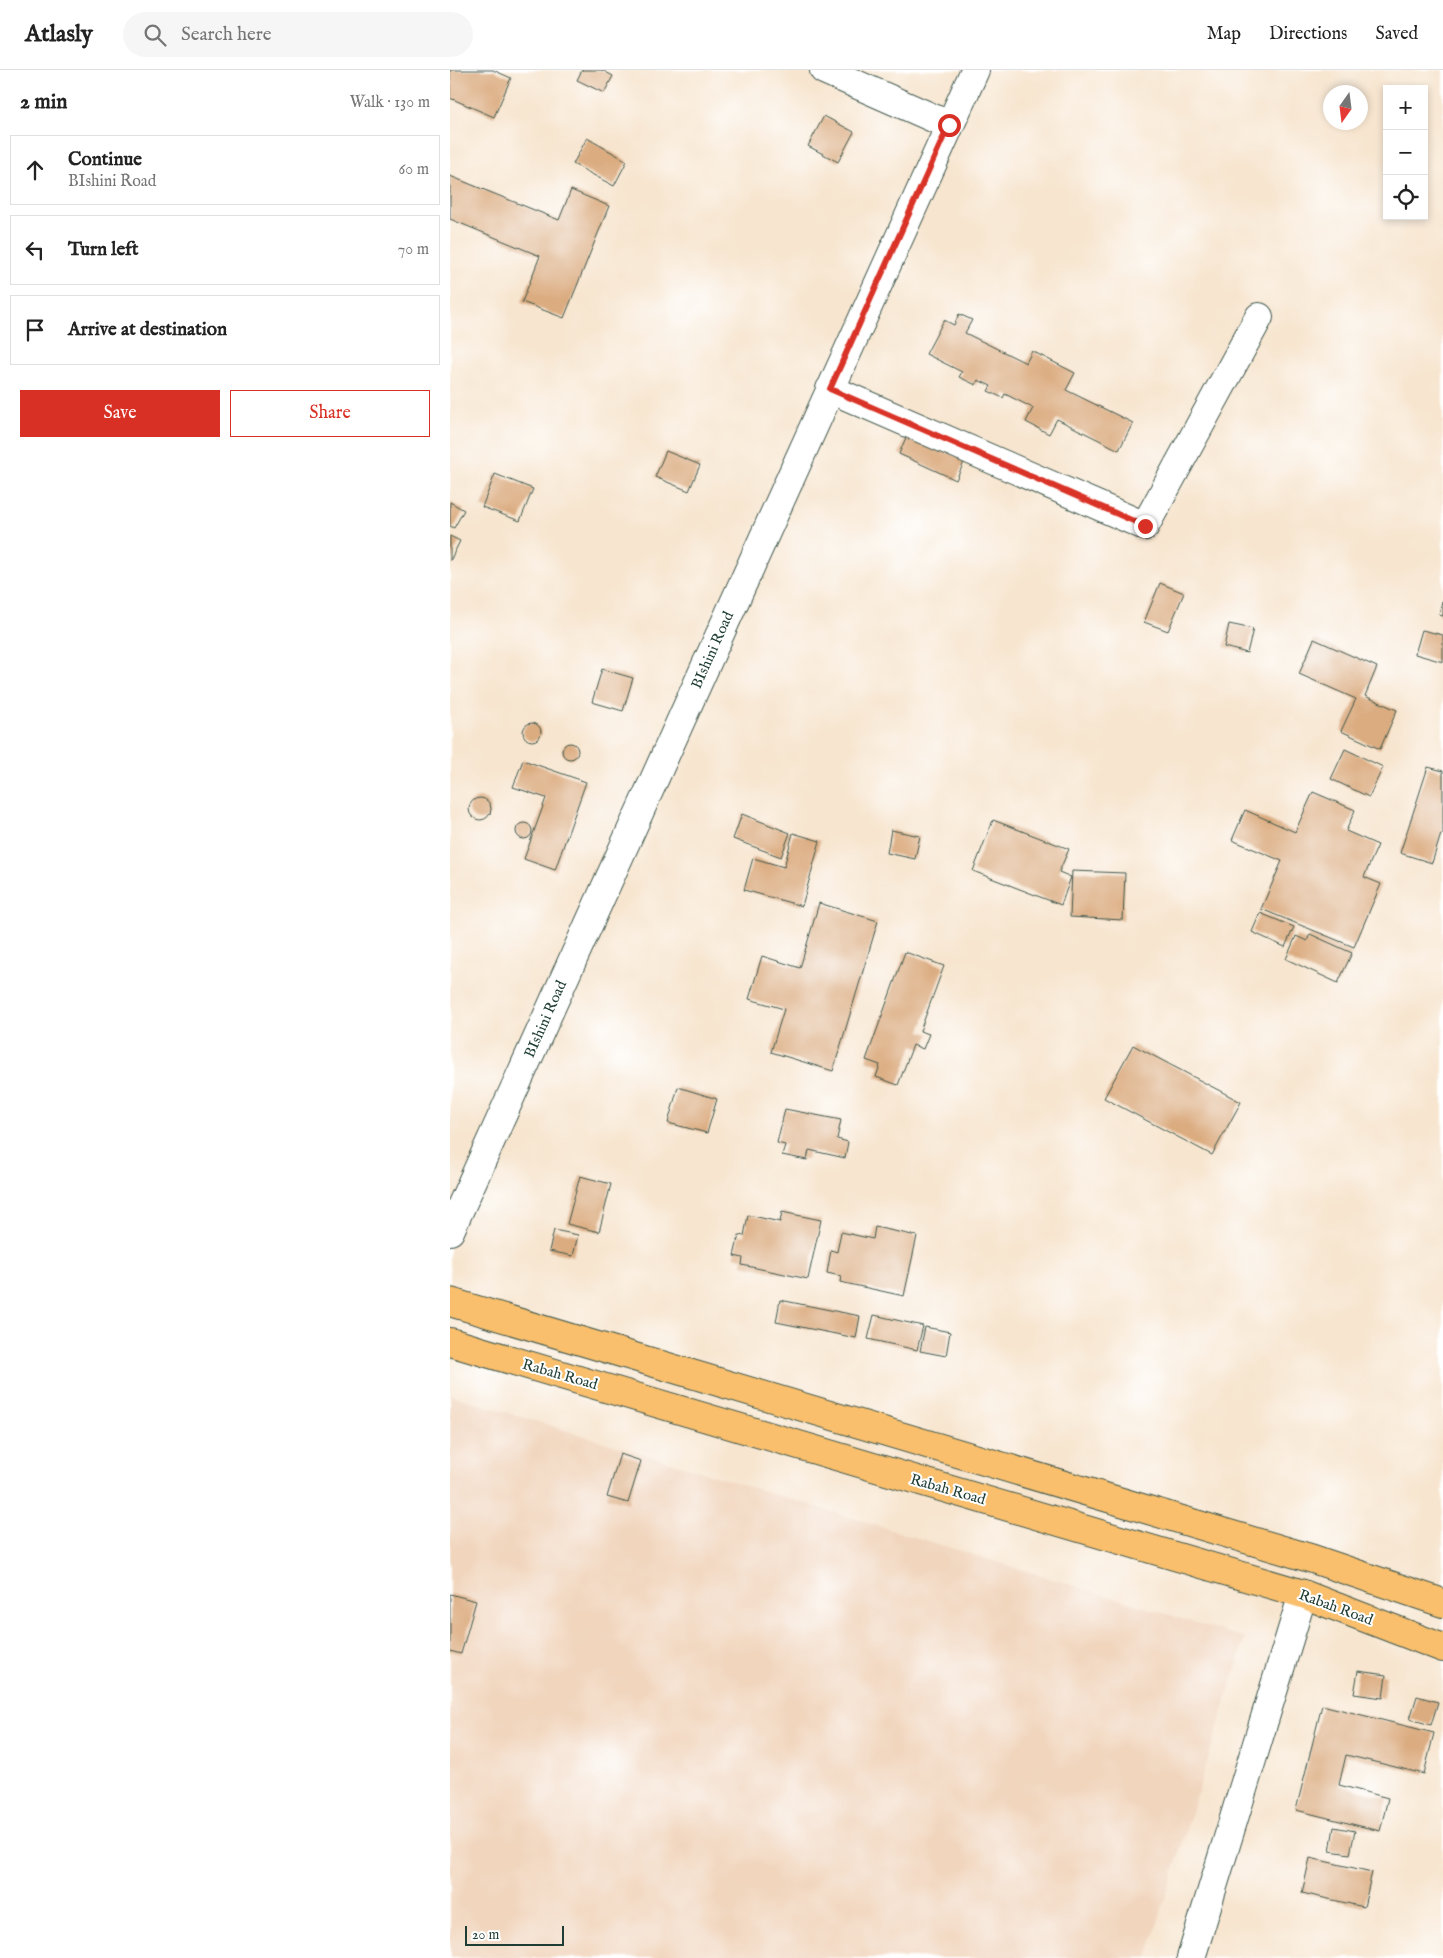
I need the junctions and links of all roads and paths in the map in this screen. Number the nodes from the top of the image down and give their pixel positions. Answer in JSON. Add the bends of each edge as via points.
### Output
{"nodes":[{"id":1,"x":824,"y":70,"type":"edge"},
{"id":2,"x":975,"y":70,"type":"edge"},
{"id":3,"x":949,"y":125,"type":"junction"},
{"id":4,"x":1259,"y":317,"type":"dead end"},
{"id":5,"x":830,"y":389,"type":"junction"},
{"id":6,"x":450,"y":1231,"type":"edge"},
{"id":7,"x":450,"y":1302,"type":"edge"},
{"id":8,"x":450,"y":1342,"type":"edge"},
{"id":9,"x":1303,"y":1594,"type":"junction"},
{"id":10,"x":1443,"y":1603,"type":"edge"},
{"id":11,"x":1443,"y":1648,"type":"edge"},
{"id":12,"x":1191,"y":1958,"type":"edge"}],
"edges":[{"from":1,"to":3,"type":"street"},
{"from":2,"to":3,"type":"street","name":"BIshini Road"},
{"from":3,"to":5,"type":"street","name":"BIshini Road"},
{"from":4,"to":5,"type":"street","via":[[1145,526]]},
{"from":5,"to":6,"type":"street","name":"BIshini Road"},
{"from":7,"to":10,"type":"main road","via":[[1313,1559]]},
{"from":8,"to":9,"type":"main road","name":"Rabah Road"},
{"from":9,"to":11,"type":"main road","name":"Rabah Road"},
{"from":9,"to":12,"type":"street"}]}
